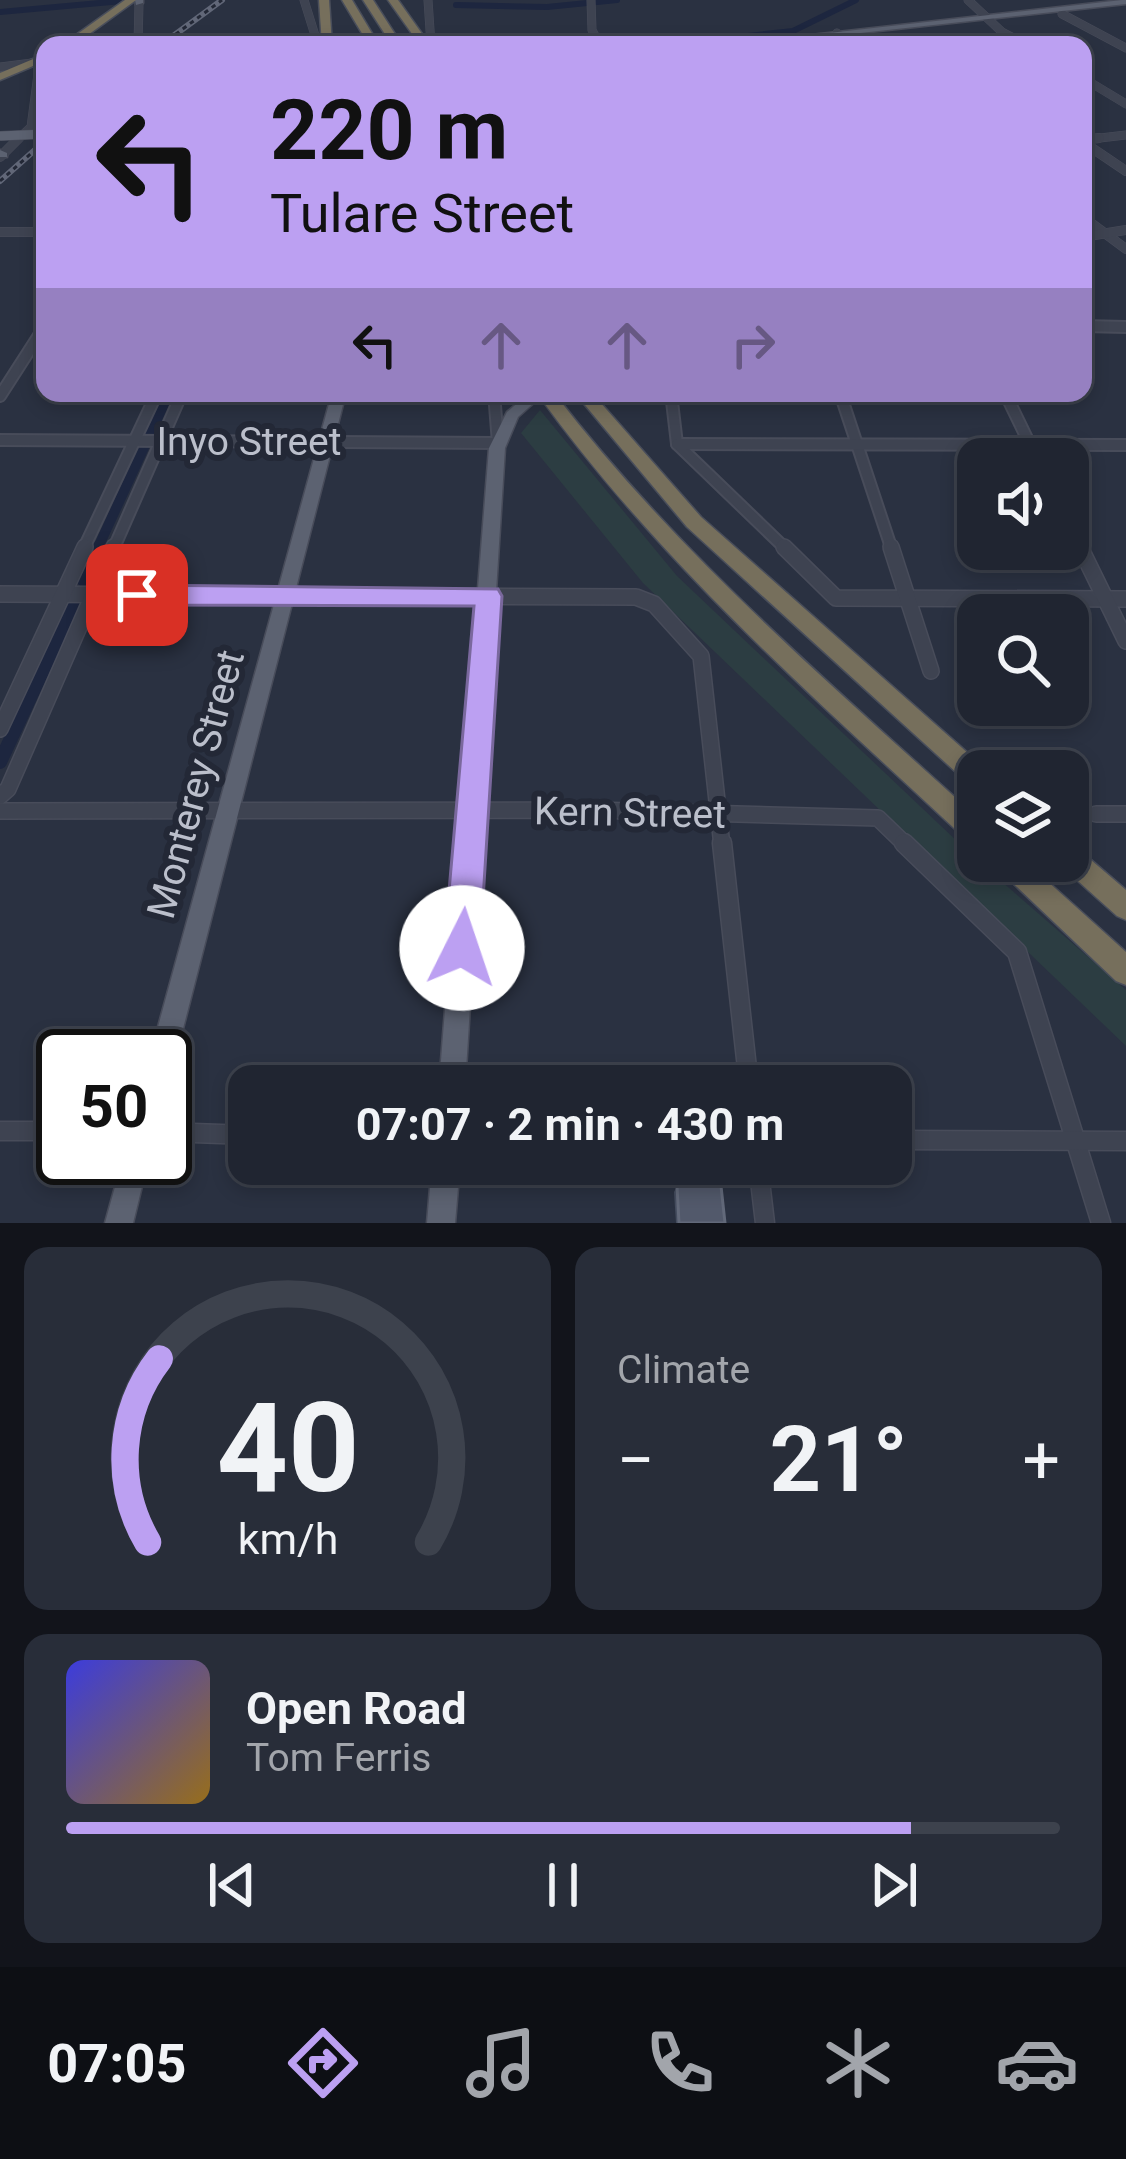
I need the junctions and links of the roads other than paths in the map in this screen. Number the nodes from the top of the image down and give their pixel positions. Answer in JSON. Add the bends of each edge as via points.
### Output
{"nodes":[{"id":1,"x":304,"y":0,"type":"edge"},
{"id":2,"x":324,"y":0,"type":"edge"},
{"id":3,"x":343,"y":0,"type":"edge"},
{"id":4,"x":368,"y":0,"type":"edge"},
{"id":5,"x":380,"y":0,"type":"edge"},
{"id":6,"x":393,"y":0,"type":"edge"},
{"id":7,"x":428,"y":0,"type":"edge"},
{"id":8,"x":968,"y":0,"type":"edge"},
{"id":9,"x":978,"y":0,"type":"edge"},
{"id":10,"x":138,"y":1,"type":"edge"},
{"id":11,"x":591,"y":4,"type":"edge"},
{"id":12,"x":1124,"y":5,"type":"edge"},
{"id":13,"x":1062,"y":14,"type":"junction"},
{"id":14,"x":995,"y":19,"type":"junction"},
{"id":15,"x":82,"y":36,"type":"edge"},
{"id":16,"x":93,"y":36,"type":"edge"},
{"id":17,"x":137,"y":36,"type":"edge"},
{"id":18,"x":315,"y":36,"type":"edge"},
{"id":19,"x":326,"y":36,"type":"edge"},
{"id":20,"x":370,"y":36,"type":"edge"},
{"id":21,"x":391,"y":36,"type":"edge"},
{"id":22,"x":395,"y":36,"type":"edge"},
{"id":23,"x":421,"y":36,"type":"edge"},
{"id":24,"x":428,"y":36,"type":"edge"},
{"id":25,"x":595,"y":36,"type":"edge"},
{"id":26,"x":867,"y":36,"type":"edge"},
{"id":27,"x":1017,"y":36,"type":"edge"},
{"id":28,"x":1126,"y":48,"type":"edge"},
{"id":29,"x":36,"y":62,"type":"edge"},
{"id":30,"x":36,"y":64,"type":"edge"},
{"id":31,"x":0,"y":67,"type":"edge"},
{"id":32,"x":0,"y":80,"type":"edge"},
{"id":33,"x":1092,"y":83,"type":"edge"},
{"id":34,"x":36,"y":91,"type":"edge"},
{"id":35,"x":1126,"y":104,"type":"edge"},
{"id":36,"x":36,"y":132,"type":"edge"},
{"id":37,"x":0,"y":134,"type":"edge"},
{"id":38,"x":1126,"y":135,"type":"edge"},
{"id":39,"x":1092,"y":140,"type":"edge"},
{"id":40,"x":1092,"y":147,"type":"edge"},
{"id":41,"x":1,"y":155,"type":"edge"},
{"id":42,"x":1126,"y":171,"type":"edge"},
{"id":43,"x":1092,"y":224,"type":"edge"},
{"id":44,"x":1126,"y":230,"type":"edge"},
{"id":45,"x":0,"y":232,"type":"edge"},
{"id":46,"x":36,"y":232,"type":"edge"},
{"id":47,"x":1105,"y":233,"type":"junction"},
{"id":48,"x":1092,"y":235,"type":"edge"},
{"id":49,"x":1126,"y":249,"type":"edge"},
{"id":50,"x":1092,"y":326,"type":"edge"},
{"id":51,"x":1126,"y":326,"type":"edge"},
{"id":52,"x":36,"y":340,"type":"edge"},
{"id":53,"x":0,"y":396,"type":"edge"},
{"id":54,"x":153,"y":402,"type":"edge"},
{"id":55,"x":178,"y":402,"type":"edge"},
{"id":56,"x":337,"y":402,"type":"edge"},
{"id":57,"x":495,"y":402,"type":"edge"},
{"id":58,"x":531,"y":402,"type":"edge"},
{"id":59,"x":540,"y":402,"type":"edge"},
{"id":60,"x":591,"y":402,"type":"edge"},
{"id":61,"x":672,"y":402,"type":"edge"},
{"id":62,"x":843,"y":402,"type":"edge"},
{"id":63,"x":1009,"y":402,"type":"edge"},
{"id":64,"x":1027,"y":438,"type":"edge"},
{"id":65,"x":0,"y":440,"type":"edge"},
{"id":66,"x":134,"y":441,"type":"junction"},
{"id":67,"x":161,"y":441,"type":"junction"},
{"id":68,"x":326,"y":442,"type":"junction"},
{"id":69,"x":498,"y":443,"type":"junction"},
{"id":70,"x":677,"y":444,"type":"junction"},
{"id":71,"x":857,"y":444,"type":"junction"},
{"id":72,"x":957,"y":445,"type":"edge"},
{"id":73,"x":1089,"y":445,"type":"edge"},
{"id":74,"x":1126,"y":445,"type":"edge"},
{"id":75,"x":1089,"y":565,"type":"edge"},
{"id":76,"x":0,"y":594,"type":"edge"},
{"id":77,"x":63,"y":595,"type":"junction"},
{"id":78,"x":94,"y":595,"type":"junction"},
{"id":79,"x":286,"y":596,"type":"junction"},
{"id":80,"x":488,"y":596,"type":"junction"},
{"id":81,"x":908,"y":598,"type":"junction"},
{"id":82,"x":1105,"y":598,"type":"junction"},
{"id":83,"x":1126,"y":599,"type":"edge"},
{"id":84,"x":1126,"y":641,"type":"edge"},
{"id":85,"x":931,"y":670,"type":"dead end"},
{"id":86,"x":0,"y":729,"type":"edge"},
{"id":87,"x":957,"y":758,"type":"edge"},
{"id":88,"x":0,"y":796,"type":"edge"},
{"id":89,"x":473,"y":810,"type":"junction"},
{"id":90,"x":0,"y":811,"type":"edge"},
{"id":91,"x":228,"y":812,"type":"junction"},
{"id":92,"x":719,"y":814,"type":"junction"},
{"id":93,"x":957,"y":814,"type":"edge"},
{"id":94,"x":1096,"y":814,"type":"dead end"},
{"id":95,"x":1126,"y":814,"type":"edge"},
{"id":96,"x":1089,"y":874,"type":"edge"},
{"id":97,"x":1030,"y":882,"type":"edge"},
{"id":98,"x":1126,"y":907,"type":"edge"},
{"id":99,"x":1126,"y":971,"type":"edge"},
{"id":100,"x":170,"y":1029,"type":"edge"},
{"id":101,"x":454,"y":1065,"type":"edge"},
{"id":102,"x":747,"y":1065,"type":"edge"},
{"id":103,"x":0,"y":1131,"type":"edge"},
{"id":104,"x":36,"y":1132,"type":"edge"},
{"id":105,"x":192,"y":1133,"type":"edge"},
{"id":106,"x":228,"y":1134,"type":"edge"},
{"id":107,"x":912,"y":1140,"type":"edge"},
{"id":108,"x":1076,"y":1141,"type":"junction"},
{"id":109,"x":1126,"y":1141,"type":"edge"},
{"id":110,"x":129,"y":1185,"type":"edge"},
{"id":111,"x":444,"y":1185,"type":"edge"},
{"id":112,"x":760,"y":1185,"type":"edge"},
{"id":113,"x":119,"y":1223,"type":"edge"},
{"id":114,"x":441,"y":1223,"type":"edge"},
{"id":115,"x":765,"y":1223,"type":"edge"},
{"id":116,"x":1101,"y":1223,"type":"edge"}],
"edges":[{"from":1,"to":18,"type":"street"},
{"from":2,"to":19,"type":"highway"},
{"from":3,"to":20,"type":"highway"},
{"from":4,"to":21,"type":"highway"},
{"from":5,"to":22,"type":"highway"},
{"from":6,"to":23,"type":"highway"},
{"from":7,"to":24,"type":"street"},
{"from":8,"to":14,"type":"street"},
{"from":9,"to":14,"type":"street"},
{"from":10,"to":15,"type":"highway"},
{"from":10,"to":16,"type":"highway"},
{"from":10,"to":17,"type":"street"},
{"from":11,"to":25,"type":"street"},
{"from":12,"to":13,"type":"main road"},
{"from":12,"to":14,"type":"main road"},
{"from":13,"to":14,"type":"main road"},
{"from":13,"to":28,"type":"street"},
{"from":14,"to":26,"type":"main road"},
{"from":14,"to":27,"type":"street"},
{"from":29,"to":31,"type":"street"},
{"from":30,"to":32,"type":"highway"},
{"from":33,"to":35,"type":"street"},
{"from":34,"to":41,"type":"street","via":[[31,127]]},
{"from":36,"to":37,"type":"main road","bridge":true},
{"from":38,"to":39,"type":"street"},
{"from":40,"to":42,"type":"street"},
{"from":43,"to":47,"type":"street"},
{"from":44,"to":47,"type":"street"},
{"from":45,"to":46,"type":"street"},
{"from":47,"to":48,"type":"street"},
{"from":47,"to":49,"type":"street"},
{"from":50,"to":51,"type":"street"},
{"from":52,"to":53,"type":"street"},
{"from":54,"to":66,"type":"street"},
{"from":55,"to":67,"type":"street"},
{"from":56,"to":68,"type":"main road","name":"Monterey Street"},
{"from":57,"to":69,"type":"street"},
{"from":58,"to":69,"type":"main road"},
{"from":59,"to":93,"type":"highway","via":[[683,558]]},
{"from":60,"to":87,"type":"highway","via":[[694,522]]},
{"from":61,"to":70,"type":"street"},
{"from":62,"to":71,"type":"street"},
{"from":63,"to":64,"type":"street"},
{"from":65,"to":66,"type":"street","name":"Inyo Street"},
{"from":66,"to":67,"type":"street","name":"Inyo Street"},
{"from":66,"to":77,"type":"street"},
{"from":67,"to":68,"type":"street","name":"Inyo Street"},
{"from":67,"to":78,"type":"street"},
{"from":68,"to":69,"type":"street","name":"Inyo Street"},
{"from":68,"to":79,"type":"main road","name":"Monterey Street"},
{"from":69,"to":80,"type":"main road"},
{"from":70,"to":71,"type":"street"},
{"from":70,"to":81,"type":"street","via":[[836,598]]},
{"from":71,"to":72,"type":"street"},
{"from":71,"to":81,"type":"street"},
{"from":73,"to":74,"type":"street"},
{"from":75,"to":82,"type":"street"},
{"from":76,"to":77,"type":"street"},
{"from":77,"to":78,"type":"street"},
{"from":77,"to":86,"type":"street"},
{"from":78,"to":79,"type":"street"},
{"from":78,"to":88,"type":"street"},
{"from":79,"to":80,"type":"street"},
{"from":79,"to":91,"type":"main road","name":"Monterey Street"},
{"from":80,"to":89,"type":"main road"},
{"from":80,"to":92,"type":"street","via":[[645,599],[698,649]]},
{"from":81,"to":82,"type":"street"},
{"from":81,"to":85,"type":"street"},
{"from":82,"to":83,"type":"street"},
{"from":82,"to":84,"type":"street"},
{"from":89,"to":91,"type":"street","name":"Kern Street"},
{"from":89,"to":92,"type":"street","name":"Kern Street"},
{"from":89,"to":101,"type":"main road"},
{"from":90,"to":91,"type":"street","name":"Kern Street"},
{"from":91,"to":100,"type":"main road","name":"Monterey Street"},
{"from":92,"to":102,"type":"street"},
{"from":92,"to":108,"type":"street","name":"Kern Street","via":[[878,818],[948,880],[1017,952]]},
{"from":94,"to":95,"type":"street"},
{"from":96,"to":98,"type":"highway"},
{"from":97,"to":99,"type":"highway"},
{"from":103,"to":104,"type":"street"},
{"from":105,"to":106,"type":"street"},
{"from":107,"to":108,"type":"street"},
{"from":108,"to":109,"type":"street"},
{"from":108,"to":116,"type":"street","name":"Kern Street"},
{"from":110,"to":113,"type":"main road"},
{"from":111,"to":114,"type":"main road"},
{"from":112,"to":115,"type":"street"}]}
